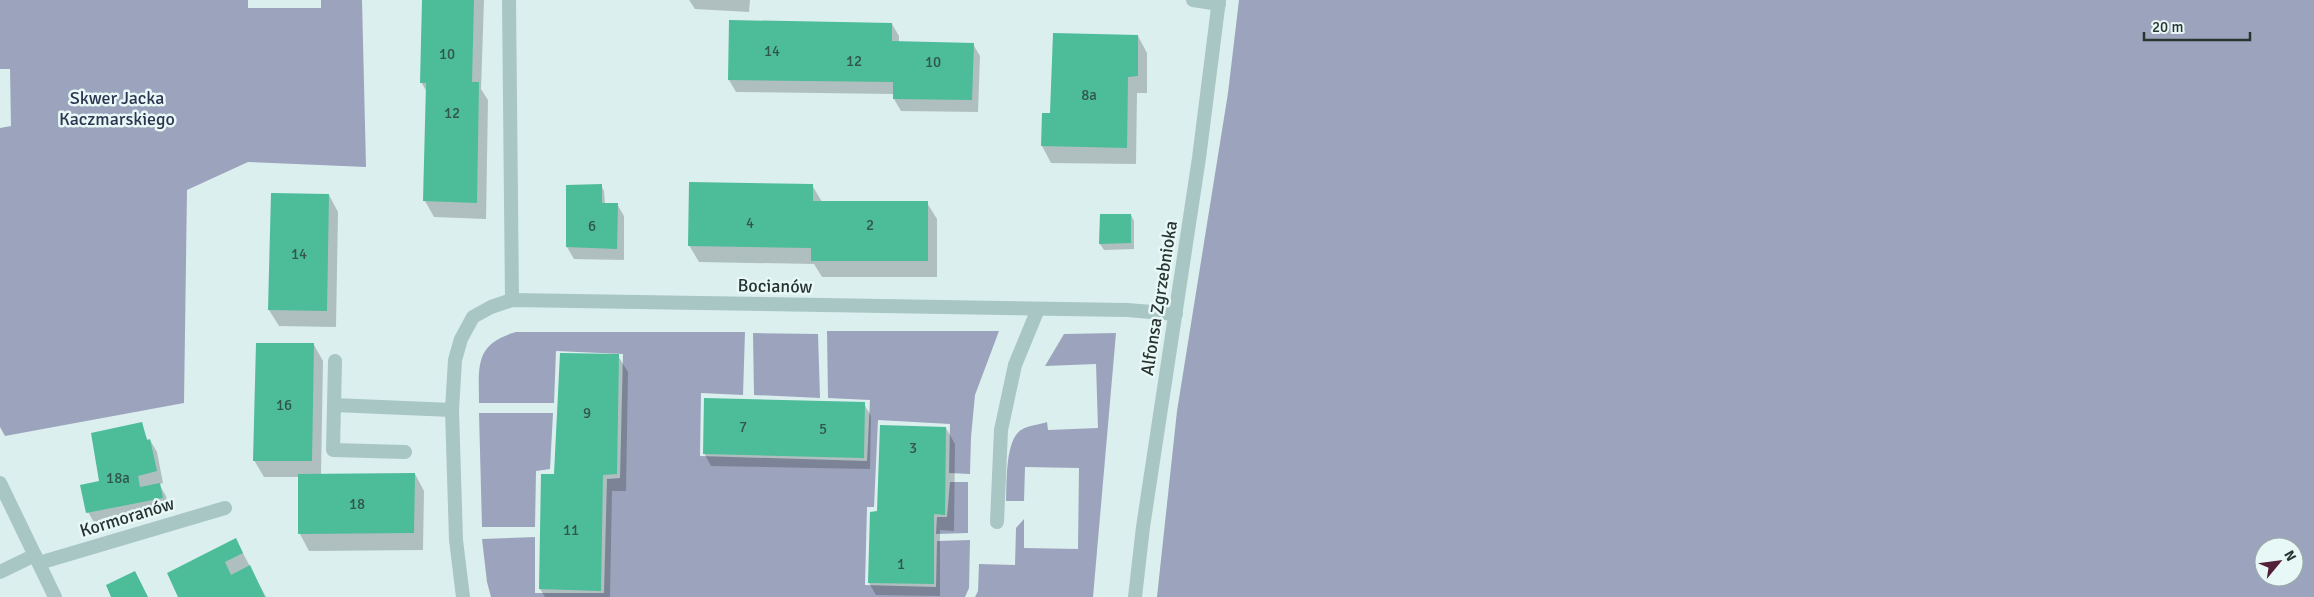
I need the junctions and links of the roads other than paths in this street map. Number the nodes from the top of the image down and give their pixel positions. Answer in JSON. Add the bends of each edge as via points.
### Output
{"nodes":[{"id":1,"x":509,"y":0,"type":"edge"},
{"id":2,"x":1193,"y":0,"type":"edge"},
{"id":3,"x":1219,"y":2,"type":"edge"},
{"id":4,"x":512,"y":300,"type":"junction"},
{"id":5,"x":1038,"y":309,"type":"junction"},
{"id":6,"x":1176,"y":314,"type":"junction"},
{"id":7,"x":335,"y":361,"type":"dead end"},
{"id":8,"x":334,"y":405,"type":"junction"},
{"id":9,"x":452,"y":410,"type":"junction"},
{"id":10,"x":405,"y":452,"type":"dead end"},
{"id":11,"x":0,"y":483,"type":"edge"},
{"id":12,"x":226,"y":508,"type":"dead end"},
{"id":13,"x":997,"y":522,"type":"dead end"},
{"id":14,"x":37,"y":559,"type":"junction"},
{"id":15,"x":0,"y":572,"type":"edge"},
{"id":16,"x":55,"y":597,"type":"edge"},
{"id":17,"x":463,"y":597,"type":"edge"},
{"id":18,"x":1135,"y":597,"type":"edge"}],
"edges":[{"from":1,"to":4,"type":"street"},
{"from":2,"to":3,"type":"street","name":"Alfonsa Zgrzebnioka"},
{"from":3,"to":6,"type":"street","name":"Alfonsa Zgrzebnioka"},
{"from":4,"to":5,"type":"street","name":"Bocianów"},
{"from":4,"to":9,"type":"street","name":"Bocianów","via":[[491,306],[473,318],[461,339],[454,360]]},
{"from":5,"to":6,"type":"street","name":"Bocianów"},
{"from":5,"to":13,"type":"street","via":[[1015,365],[1001,430]]},
{"from":6,"to":18,"type":"street","name":"Alfonsa Zgrzebnioka"},
{"from":7,"to":8,"type":"street"},
{"from":8,"to":9,"type":"street"},
{"from":8,"to":10,"type":"street","via":[[333,450]]},
{"from":9,"to":17,"type":"street","name":"Bocianów","via":[[456,540]]},
{"from":11,"to":14,"type":"street"},
{"from":12,"to":14,"type":"street","name":"Kormoranów"},
{"from":14,"to":15,"type":"street","name":"Kormoranów"},
{"from":14,"to":16,"type":"street"}]}
